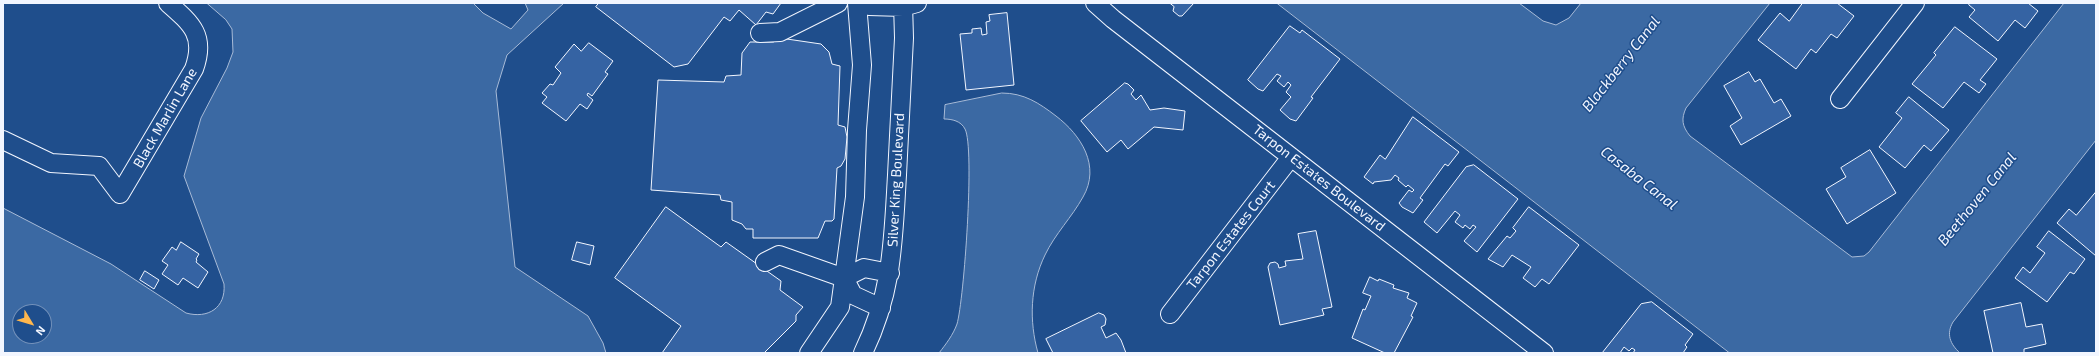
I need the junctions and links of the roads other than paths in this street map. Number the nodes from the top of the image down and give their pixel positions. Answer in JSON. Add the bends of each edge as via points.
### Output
{"nodes":[{"id":1,"x":168,"y":3,"type":"edge"},
{"id":2,"x":838,"y":3,"type":"edge"},
{"id":3,"x":857,"y":3,"type":"edge"},
{"id":4,"x":866,"y":3,"type":"edge"},
{"id":5,"x":1095,"y":3,"type":"edge"},
{"id":6,"x":1915,"y":3,"type":"edge"},
{"id":7,"x":908,"y":4,"type":"edge"},
{"id":8,"x":760,"y":33,"type":"dead end"},
{"id":9,"x":1840,"y":99,"type":"dead end"},
{"id":10,"x":3,"y":140,"type":"edge"},
{"id":11,"x":1292,"y":156,"type":"junction"},
{"id":12,"x":765,"y":262,"type":"dead end"},
{"id":13,"x":890,"y":273,"type":"junction"},
{"id":14,"x":844,"y":278,"type":"junction"},
{"id":15,"x":881,"y":308,"type":"junction"},
{"id":16,"x":1170,"y":314,"type":"dead end"},
{"id":17,"x":809,"y":353,"type":"edge"},
{"id":18,"x":863,"y":353,"type":"edge"},
{"id":19,"x":1544,"y":353,"type":"edge"}],
"edges":[{"from":1,"to":10,"type":"street","name":"Black Marlin Lane","via":[[188,20],[195,30],[200,56],[120,194],[99,166],[51,162]]},
{"from":2,"to":8,"type":"street","via":[[780,32]]},
{"from":3,"to":14,"type":"street","via":[[862,65],[856,130],[855,197]]},
{"from":4,"to":7,"type":"street","via":[[869,6]]},
{"from":5,"to":11,"type":"street","name":"Tarpon Estates Boulevard"},
{"from":6,"to":9,"type":"street"},
{"from":7,"to":13,"type":"street","name":"Silver King Boulevard"},
{"from":11,"to":16,"type":"street","name":"Tarpon Estates Court"},
{"from":11,"to":19,"type":"street","name":"Tarpon Estates Boulevard"},
{"from":12,"to":14,"type":"street","via":[[779,255]]},
{"from":13,"to":14,"type":"street","via":[[864,268]]},
{"from":13,"to":15,"type":"street","name":"Silver King Boulevard"},
{"from":14,"to":15,"type":"street","via":[[853,295]]},
{"from":14,"to":17,"type":"street","via":[[840,307]]},
{"from":15,"to":18,"type":"street","name":"Silver King Boulevard"}]}
